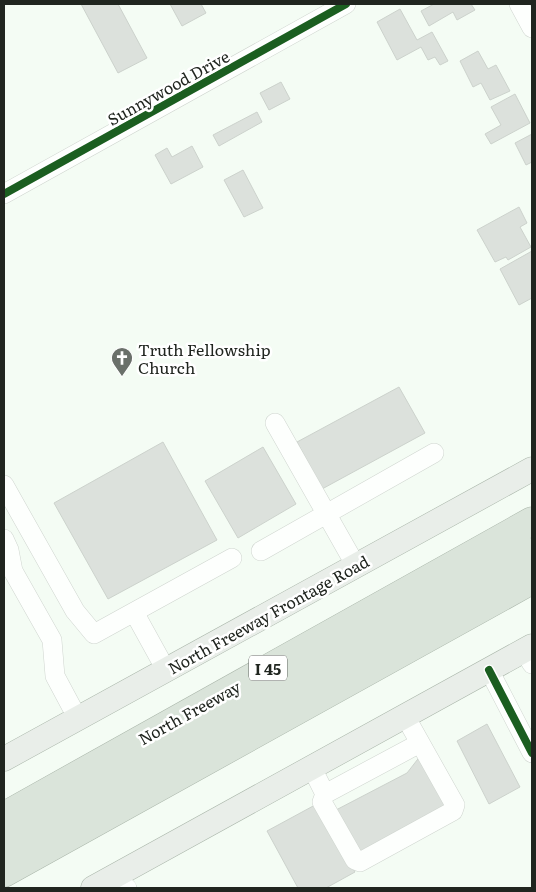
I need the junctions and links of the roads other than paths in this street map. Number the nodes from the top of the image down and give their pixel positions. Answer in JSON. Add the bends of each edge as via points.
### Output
{"nodes":[{"id":1,"x":346,"y":4,"type":"edge"},
{"id":2,"x":519,"y":4,"type":"edge"},
{"id":3,"x":532,"y":28,"type":"edge"},
{"id":4,"x":4,"y":194,"type":"edge"},
{"id":5,"x":275,"y":423,"type":"dead end"},
{"id":6,"x":434,"y":454,"type":"dead end"},
{"id":7,"x":532,"y":469,"type":"edge"},
{"id":8,"x":4,"y":484,"type":"edge"},
{"id":9,"x":327,"y":515,"type":"junction"},
{"id":10,"x":532,"y":521,"type":"edge"},
{"id":11,"x":4,"y":539,"type":"edge"},
{"id":12,"x":261,"y":551,"type":"dead end"},
{"id":13,"x":532,"y":552,"type":"edge"},
{"id":14,"x":232,"y":558,"type":"dead end"},
{"id":15,"x":356,"y":566,"type":"junction"},
{"id":16,"x":8,"y":573,"type":"edge"},
{"id":17,"x":532,"y":580,"type":"edge"},
{"id":18,"x":134,"y":612,"type":"junction"},
{"id":19,"x":530,"y":653,"type":"edge"},
{"id":20,"x":166,"y":670,"type":"junction"},
{"id":21,"x":489,"y":670,"type":"junction"},
{"id":22,"x":405,"y":716,"type":"junction"},
{"id":23,"x":78,"y":718,"type":"junction"},
{"id":24,"x":526,"y":727,"type":"edge"},
{"id":25,"x":420,"y":743,"type":"junction"},
{"id":26,"x":532,"y":753,"type":"edge"},
{"id":27,"x":4,"y":759,"type":"edge"},
{"id":28,"x":312,"y":768,"type":"junction"},
{"id":29,"x":324,"y":794,"type":"junction"},
{"id":30,"x":4,"y":816,"type":"edge"},
{"id":31,"x":4,"y":843,"type":"edge"},
{"id":32,"x":4,"y":873,"type":"edge"},
{"id":33,"x":111,"y":885,"type":"edge"}],
"edges":[{"from":1,"to":4,"type":"street","name":"Sunnywood Drive"},
{"from":2,"to":3,"type":"street"},
{"from":5,"to":9,"type":"street"},
{"from":6,"to":9,"type":"street"},
{"from":7,"to":15,"type":"main road","name":"North Freeway Frontage Road"},
{"from":8,"to":18,"type":"street","via":[[75,611],[94,634]]},
{"from":9,"to":12,"type":"street"},
{"from":9,"to":15,"type":"street"},
{"from":10,"to":30,"type":"highway","name":"North Freeway","number":"I 45"},
{"from":11,"to":16,"type":"street","via":[[9,550]]},
{"from":13,"to":31,"type":"highway","name":"North Freeway","number":"I 45"},
{"from":14,"to":18,"type":"street"},
{"from":15,"to":20,"type":"main road","name":"North Freeway Frontage Road"},
{"from":16,"to":23,"type":"street","via":[[52,640],[55,676]]},
{"from":17,"to":32,"type":"highway"},
{"from":18,"to":20,"type":"street"},
{"from":19,"to":21,"type":"main road"},
{"from":20,"to":23,"type":"main road","name":"North Freeway Frontage Road"},
{"from":21,"to":22,"type":"main road"},
{"from":21,"to":24,"type":"street"},
{"from":22,"to":25,"type":"street"},
{"from":22,"to":28,"type":"main road"},
{"from":23,"to":27,"type":"main road","name":"North Freeway Frontage Road"},
{"from":24,"to":26,"type":"street"},
{"from":25,"to":29,"type":"street"},
{"from":25,"to":29,"type":"street","via":[[455,805],[453,811],[360,862],[355,860],[322,802]]},
{"from":28,"to":29,"type":"street"},
{"from":28,"to":33,"type":"main road"}]}
